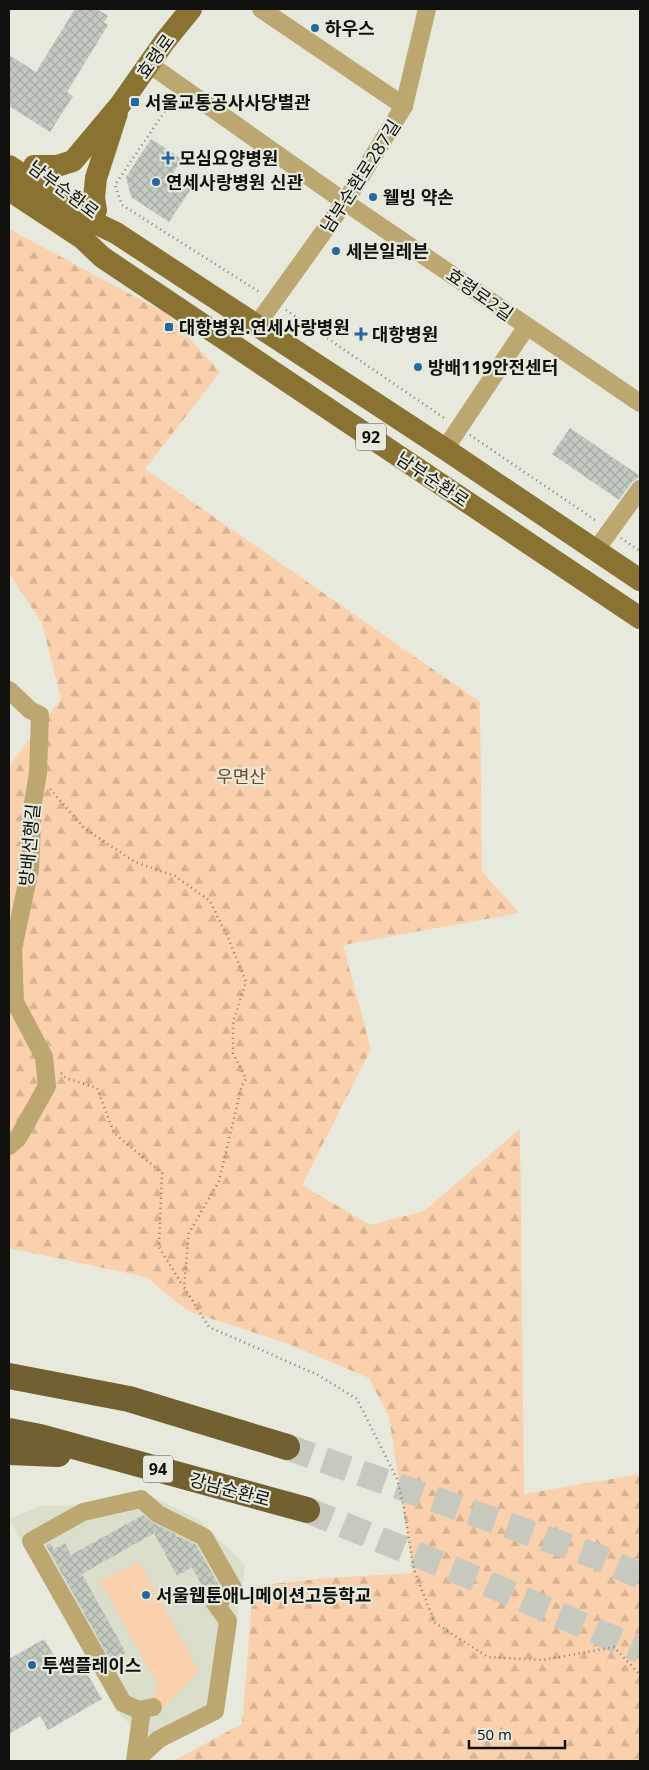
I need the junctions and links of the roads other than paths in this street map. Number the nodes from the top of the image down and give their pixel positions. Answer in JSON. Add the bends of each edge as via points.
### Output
{"nodes":[{"id":1,"x":191,"y":9,"type":"edge"},
{"id":2,"x":261,"y":9,"type":"edge"},
{"id":3,"x":427,"y":9,"type":"edge"},
{"id":4,"x":148,"y":64,"type":"junction"},
{"id":5,"x":120,"y":105,"type":"junction"},
{"id":6,"x":404,"y":106,"type":"junction"},
{"id":7,"x":9,"y":149,"type":"edge"},
{"id":8,"x":9,"y":166,"type":"edge"},
{"id":9,"x":34,"y":166,"type":"junction"},
{"id":10,"x":9,"y":190,"type":"edge"},
{"id":11,"x":346,"y":202,"type":"junction"},
{"id":12,"x":9,"y":207,"type":"edge"},
{"id":13,"x":96,"y":210,"type":"junction"},
{"id":14,"x":116,"y":233,"type":"junction"},
{"id":15,"x":102,"y":257,"type":"junction"},
{"id":16,"x":256,"y":326,"type":"junction"},
{"id":17,"x":527,"y":326,"type":"junction"},
{"id":18,"x":640,"y":403,"type":"edge"},
{"id":19,"x":445,"y":448,"type":"junction"},
{"id":20,"x":640,"y":489,"type":"edge"},
{"id":21,"x":596,"y":550,"type":"junction"},
{"id":22,"x":640,"y":580,"type":"edge"},
{"id":23,"x":640,"y":618,"type":"edge"},
{"id":24,"x":9,"y":690,"type":"edge"},
{"id":25,"x":9,"y":1146,"type":"edge"},
{"id":26,"x":9,"y":1358,"type":"edge"},
{"id":27,"x":9,"y":1376,"type":"edge"},
{"id":28,"x":129,"y":1400,"type":"junction"},
{"id":29,"x":9,"y":1431,"type":"edge"},
{"id":30,"x":286,"y":1447,"type":"tunnel mouth"},
{"id":31,"x":9,"y":1452,"type":"edge"},
{"id":32,"x":128,"y":1461,"type":"junction"},
{"id":33,"x":307,"y":1510,"type":"tunnel mouth"},
{"id":34,"x":136,"y":1760,"type":"edge"}],
"edges":[{"from":1,"to":4,"type":"main road","name":"효령로"},
{"from":2,"to":6,"type":"street"},
{"from":3,"to":6,"type":"street","name":"남부순환로287길"},
{"from":4,"to":5,"type":"main road","name":"효령로"},
{"from":4,"to":11,"type":"street","name":"효령로2길"},
{"from":5,"to":9,"type":"main road","via":[[73,161],[57,166]]},
{"from":5,"to":13,"type":"main road","via":[[96,178]]},
{"from":6,"to":11,"type":"street","name":"남부순환로287길"},
{"from":7,"to":9,"type":"main road","name":"남부순환로","number":"92"},
{"from":8,"to":14,"type":"main road","name":"남부순환로","number":"92","via":[[91,221]]},
{"from":9,"to":13,"type":"main road","name":"남부순환로","number":"92"},
{"from":10,"to":15,"type":"main road","name":"남부순환로","number":"92","via":[[82,238]]},
{"from":11,"to":16,"type":"street","name":"남부순환로287길"},
{"from":11,"to":17,"type":"street","name":"효령로2길"},
{"from":12,"to":15,"type":"main road","name":"남부순환로","number":"92","via":[[67,243]]},
{"from":13,"to":14,"type":"main road","name":"남부순환로","number":"92"},
{"from":14,"to":16,"type":"main road","name":"남부순환로","number":"92"},
{"from":15,"to":23,"type":"main road","name":"남부순환로","number":"92"},
{"from":16,"to":19,"type":"main road","name":"남부순환로","number":"92"},
{"from":17,"to":18,"type":"street","name":"효령로2길"},
{"from":17,"to":19,"type":"street"},
{"from":19,"to":21,"type":"main road","name":"남부순환로","number":"92"},
{"from":20,"to":21,"type":"street"},
{"from":21,"to":22,"type":"main road","name":"남부순환로","number":"92"},
{"from":24,"to":25,"type":"street","name":"방배선행길","via":[[40,715],[30,869],[13,949],[15,1002],[44,1057],[47,1086],[18,1138]]},
{"from":26,"to":28,"type":"highway"},
{"from":27,"to":28,"type":"highway"},
{"from":28,"to":30,"type":"highway"},
{"from":29,"to":32,"type":"highway","name":"강남순환로","number":"94"},
{"from":31,"to":32,"type":"highway"},
{"from":32,"to":33,"type":"highway","name":"강남순환로","number":"94"},
{"from":34,"to":34,"type":"street","via":[[141,1716],[146,1708],[123,1703],[31,1541],[84,1512],[141,1499],[158,1514],[204,1537],[233,1588],[215,1603],[228,1621],[215,1711],[158,1739]]}]}
